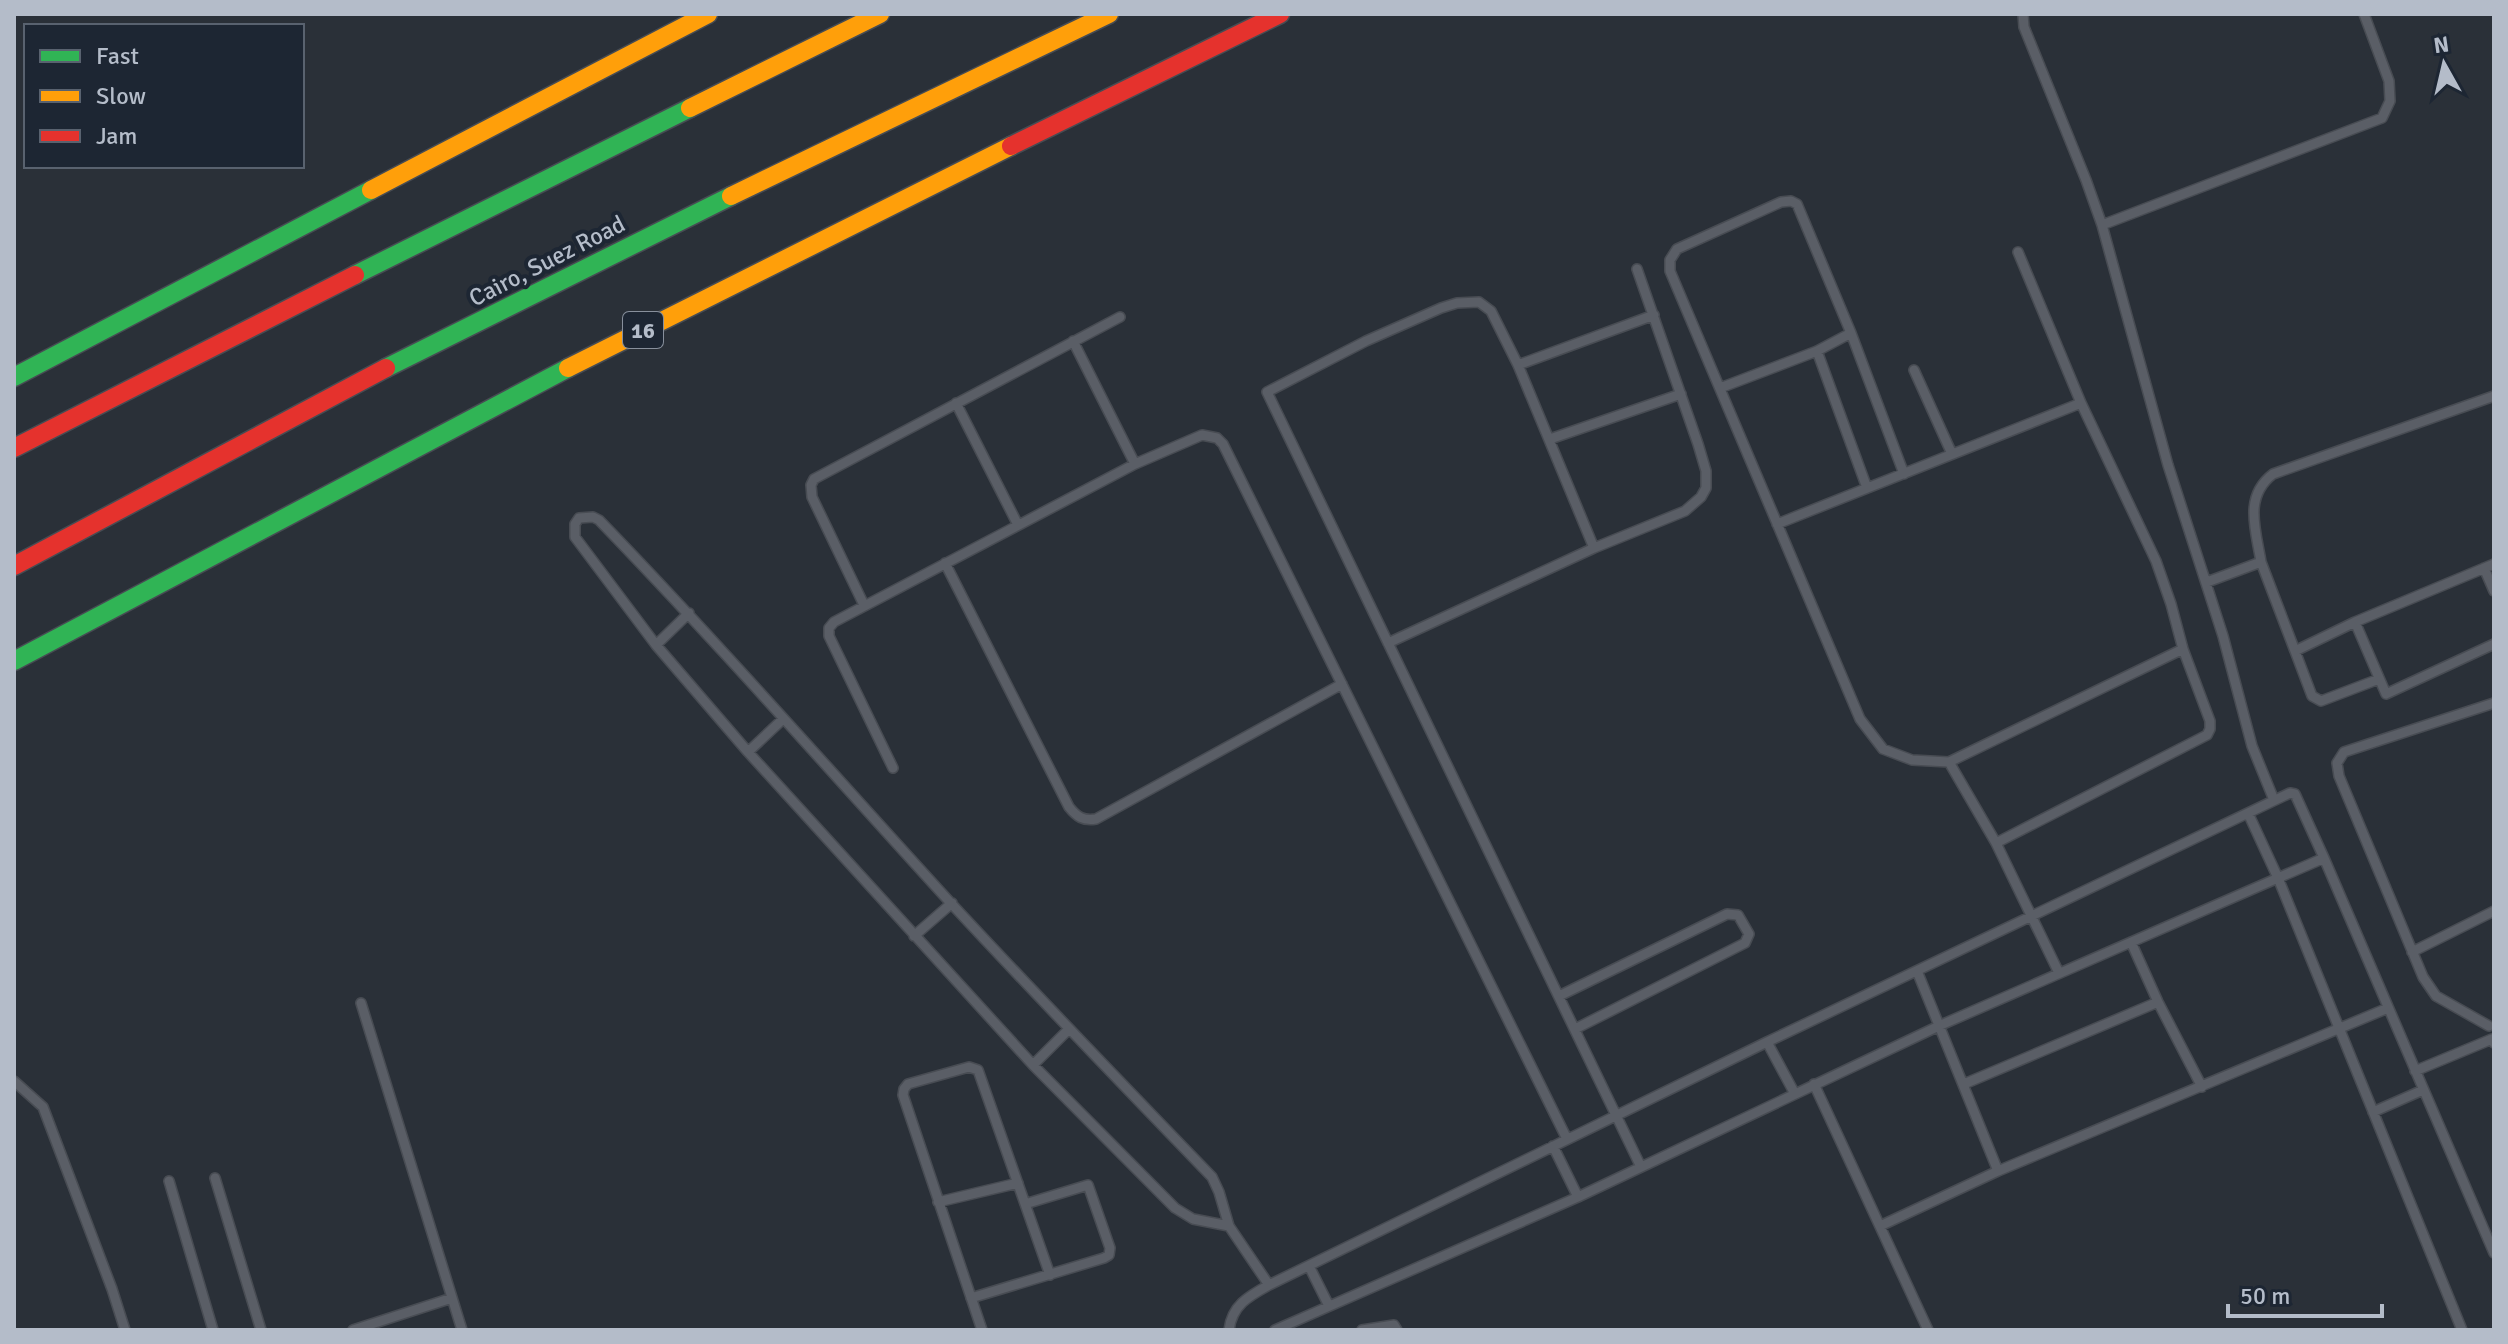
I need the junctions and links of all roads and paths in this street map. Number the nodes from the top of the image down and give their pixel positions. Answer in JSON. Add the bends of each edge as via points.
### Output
{"nodes":[{"id":1,"x":708,"y":14,"type":"edge"},
{"id":2,"x":880,"y":14,"type":"edge"},
{"id":3,"x":1109,"y":14,"type":"edge"},
{"id":4,"x":1280,"y":14,"type":"edge"},
{"id":5,"x":2023,"y":14,"type":"edge"},
{"id":6,"x":2364,"y":14,"type":"edge"},
{"id":7,"x":2102,"y":225,"type":"junction"},
{"id":8,"x":2018,"y":252,"type":"dead end"},
{"id":9,"x":1637,"y":269,"type":"dead end"},
{"id":10,"x":1654,"y":315,"type":"junction"},
{"id":11,"x":1120,"y":317,"type":"dead end"},
{"id":12,"x":1851,"y":333,"type":"junction"},
{"id":13,"x":1073,"y":341,"type":"junction"},
{"id":14,"x":1817,"y":351,"type":"junction"},
{"id":15,"x":1518,"y":365,"type":"junction"},
{"id":16,"x":1914,"y":370,"type":"dead end"},
{"id":17,"x":14,"y":377,"type":"edge"},
{"id":18,"x":1720,"y":388,"type":"junction"},
{"id":19,"x":1681,"y":394,"type":"junction"},
{"id":20,"x":2494,"y":396,"type":"edge"},
{"id":21,"x":956,"y":403,"type":"junction"},
{"id":22,"x":2081,"y":403,"type":"junction"},
{"id":23,"x":1550,"y":439,"type":"junction"},
{"id":24,"x":14,"y":448,"type":"edge"},
{"id":25,"x":1952,"y":454,"type":"junction"},
{"id":26,"x":1135,"y":464,"type":"junction"},
{"id":27,"x":1904,"y":474,"type":"junction"},
{"id":28,"x":1867,"y":488,"type":"junction"},
{"id":29,"x":1777,"y":524,"type":"junction"},
{"id":30,"x":1018,"y":525,"type":"junction"},
{"id":31,"x":1594,"y":548,"type":"junction"},
{"id":32,"x":2261,"y":562,"type":"junction"},
{"id":33,"x":945,"y":563,"type":"junction"},
{"id":34,"x":14,"y":566,"type":"edge"},
{"id":35,"x":2489,"y":566,"type":"edge"},
{"id":36,"x":2207,"y":582,"type":"junction"},
{"id":37,"x":2494,"y":591,"type":"edge"},
{"id":38,"x":864,"y":605,"type":"junction"},
{"id":39,"x":689,"y":613,"type":"junction"},
{"id":40,"x":2355,"y":622,"type":"junction"},
{"id":41,"x":1388,"y":643,"type":"junction"},
{"id":42,"x":2494,"y":644,"type":"edge"},
{"id":43,"x":656,"y":645,"type":"junction"},
{"id":44,"x":2183,"y":649,"type":"junction"},
{"id":45,"x":2295,"y":651,"type":"junction"},
{"id":46,"x":14,"y":661,"type":"edge"},
{"id":47,"x":2379,"y":679,"type":"junction"},
{"id":48,"x":1342,"y":684,"type":"junction"},
{"id":49,"x":2494,"y":703,"type":"edge"},
{"id":50,"x":783,"y":719,"type":"junction"},
{"id":51,"x":748,"y":752,"type":"junction"},
{"id":52,"x":1949,"y":762,"type":"junction"},
{"id":53,"x":893,"y":768,"type":"dead end"},
{"id":54,"x":2274,"y":800,"type":"junction"},
{"id":55,"x":2248,"y":813,"type":"junction"},
{"id":56,"x":1996,"y":843,"type":"junction"},
{"id":57,"x":2324,"y":858,"type":"junction"},
{"id":58,"x":2278,"y":878,"type":"junction"},
{"id":59,"x":952,"y":903,"type":"junction"},
{"id":60,"x":2494,"y":911,"type":"edge"},
{"id":61,"x":2032,"y":916,"type":"junction"},
{"id":62,"x":914,"y":936,"type":"junction"},
{"id":63,"x":2131,"y":942,"type":"junction"},
{"id":64,"x":2412,"y":952,"type":"junction"},
{"id":65,"x":1917,"y":971,"type":"junction"},
{"id":66,"x":2059,"y":973,"type":"junction"},
{"id":67,"x":1559,"y":996,"type":"junction"},
{"id":68,"x":2158,"y":1002,"type":"junction"},
{"id":69,"x":361,"y":1003,"type":"dead end"},
{"id":70,"x":2388,"y":1008,"type":"junction"},
{"id":71,"x":2492,"y":1024,"type":"edge"},
{"id":72,"x":1941,"y":1025,"type":"junction"},
{"id":73,"x":1069,"y":1029,"type":"junction"},
{"id":74,"x":1575,"y":1029,"type":"junction"},
{"id":75,"x":2339,"y":1031,"type":"junction"},
{"id":76,"x":2493,"y":1041,"type":"edge"},
{"id":77,"x":1767,"y":1042,"type":"junction"},
{"id":78,"x":1033,"y":1065,"type":"junction"},
{"id":79,"x":2415,"y":1071,"type":"junction"},
{"id":80,"x":14,"y":1081,"type":"edge"},
{"id":81,"x":1814,"y":1084,"type":"junction"},
{"id":82,"x":1964,"y":1084,"type":"junction"},
{"id":83,"x":2202,"y":1087,"type":"junction"},
{"id":84,"x":2423,"y":1090,"type":"junction"},
{"id":85,"x":1795,"y":1094,"type":"junction"},
{"id":86,"x":2373,"y":1112,"type":"junction"},
{"id":87,"x":1616,"y":1116,"type":"junction"},
{"id":88,"x":1567,"y":1139,"type":"junction"},
{"id":89,"x":1553,"y":1146,"type":"junction"},
{"id":90,"x":1641,"y":1167,"type":"junction"},
{"id":91,"x":1998,"y":1171,"type":"junction"},
{"id":92,"x":215,"y":1178,"type":"dead end"},
{"id":93,"x":169,"y":1181,"type":"dead end"},
{"id":94,"x":1018,"y":1183,"type":"junction"},
{"id":95,"x":1578,"y":1197,"type":"junction"},
{"id":96,"x":938,"y":1202,"type":"junction"},
{"id":97,"x":1025,"y":1204,"type":"junction"},
{"id":98,"x":1229,"y":1226,"type":"junction"},
{"id":99,"x":1880,"y":1226,"type":"junction"},
{"id":100,"x":2494,"y":1253,"type":"edge"},
{"id":101,"x":1309,"y":1266,"type":"junction"},
{"id":102,"x":1050,"y":1275,"type":"junction"},
{"id":103,"x":1269,"y":1285,"type":"junction"},
{"id":104,"x":452,"y":1298,"type":"junction"},
{"id":105,"x":971,"y":1298,"type":"junction"},
{"id":106,"x":1329,"y":1306,"type":"junction"},
{"id":107,"x":125,"y":1330,"type":"edge"},
{"id":108,"x":213,"y":1330,"type":"edge"},
{"id":109,"x":261,"y":1330,"type":"edge"},
{"id":110,"x":353,"y":1330,"type":"edge"},
{"id":111,"x":462,"y":1330,"type":"edge"},
{"id":112,"x":982,"y":1330,"type":"edge"},
{"id":113,"x":1229,"y":1330,"type":"edge"},
{"id":114,"x":1275,"y":1330,"type":"edge"},
{"id":115,"x":1362,"y":1330,"type":"edge"},
{"id":116,"x":1397,"y":1330,"type":"edge"},
{"id":117,"x":1928,"y":1330,"type":"edge"},
{"id":118,"x":2462,"y":1330,"type":"edge"}],
"edges":[{"from":1,"to":17,"type":"highway"},
{"from":2,"to":24,"type":"highway"},
{"from":3,"to":34,"type":"highway","name":"Cairo, Suez Road","via":[[424,349]]},
{"from":4,"to":46,"type":"highway","number":"16","via":[[526,389]]},
{"from":5,"to":7,"type":"lane"},
{"from":6,"to":7,"type":"lane","via":[[2389,81],[2390,101],[2382,118]]},
{"from":7,"to":36,"type":"lane","via":[[2168,465]]},
{"from":8,"to":22,"type":"lane"},
{"from":9,"to":10,"type":"lane"},
{"from":10,"to":15,"type":"lane"},
{"from":10,"to":19,"type":"lane"},
{"from":11,"to":13,"type":"lane"},
{"from":12,"to":14,"type":"lane"},
{"from":12,"to":18,"type":"lane","via":[[1797,204],[1781,202],[1677,249],[1670,260],[1670,271]]},
{"from":12,"to":27,"type":"lane"},
{"from":13,"to":21,"type":"lane"},
{"from":13,"to":26,"type":"lane"},
{"from":14,"to":18,"type":"lane"},
{"from":14,"to":28,"type":"lane"},
{"from":15,"to":23,"type":"lane"},
{"from":15,"to":41,"type":"lane","via":[[1491,311],[1479,302],[1457,303],[1366,341],[1267,392]]},
{"from":16,"to":25,"type":"lane"},
{"from":18,"to":29,"type":"lane"},
{"from":19,"to":23,"type":"lane"},
{"from":19,"to":31,"type":"lane","via":[[1706,471],[1704,493],[1685,511]]},
{"from":20,"to":32,"type":"lane","via":[[2273,474],[2254,498]]},
{"from":21,"to":30,"type":"lane"},
{"from":21,"to":38,"type":"lane","via":[[811,485]]},
{"from":22,"to":25,"type":"lane"},
{"from":22,"to":44,"type":"lane","via":[[2156,561]]},
{"from":23,"to":31,"type":"lane"},
{"from":25,"to":27,"type":"lane"},
{"from":26,"to":30,"type":"lane"},
{"from":26,"to":48,"type":"lane","via":[[1202,435],[1223,444]]},
{"from":27,"to":28,"type":"lane"},
{"from":28,"to":29,"type":"lane"},
{"from":29,"to":52,"type":"lane","via":[[1860,719],[1883,749],[1912,760]]},
{"from":30,"to":33,"type":"lane"},
{"from":31,"to":41,"type":"lane"},
{"from":32,"to":36,"type":"lane"},
{"from":32,"to":45,"type":"lane"},
{"from":33,"to":38,"type":"lane"},
{"from":33,"to":48,"type":"lane","via":[[1069,807],[1086,821]]},
{"from":35,"to":37,"type":"lane"},
{"from":35,"to":40,"type":"lane"},
{"from":36,"to":54,"type":"lane","via":[[2252,746]]},
{"from":38,"to":53,"type":"lane","via":[[834,622],[829,636]]},
{"from":39,"to":43,"type":"lane"},
{"from":39,"to":43,"type":"lane","via":[[599,520],[579,518],[575,537]]},
{"from":39,"to":50,"type":"lane"},
{"from":40,"to":45,"type":"lane"},
{"from":40,"to":47,"type":"lane"},
{"from":41,"to":67,"type":"lane"},
{"from":42,"to":47,"type":"lane","via":[[2387,694]]},
{"from":43,"to":51,"type":"lane"},
{"from":44,"to":52,"type":"lane"},
{"from":44,"to":56,"type":"lane","via":[[2210,721],[2207,735]]},
{"from":45,"to":47,"type":"lane","via":[[2316,700]]},
{"from":48,"to":88,"type":"lane"},
{"from":49,"to":64,"type":"lane","via":[[2344,752],[2337,763]]},
{"from":50,"to":51,"type":"lane"},
{"from":50,"to":59,"type":"lane"},
{"from":51,"to":62,"type":"lane"},
{"from":52,"to":56,"type":"lane"},
{"from":54,"to":55,"type":"lane"},
{"from":54,"to":57,"type":"lane","via":[[2295,794]]},
{"from":55,"to":58,"type":"lane"},
{"from":55,"to":61,"type":"lane"},
{"from":56,"to":61,"type":"lane"},
{"from":57,"to":58,"type":"lane"},
{"from":57,"to":70,"type":"lane"},
{"from":58,"to":63,"type":"lane"},
{"from":58,"to":75,"type":"lane"},
{"from":59,"to":62,"type":"lane"},
{"from":59,"to":73,"type":"lane"},
{"from":60,"to":64,"type":"lane"},
{"from":61,"to":65,"type":"lane"},
{"from":61,"to":66,"type":"lane"},
{"from":62,"to":78,"type":"lane"},
{"from":63,"to":66,"type":"lane"},
{"from":63,"to":68,"type":"lane"},
{"from":64,"to":71,"type":"lane","via":[[2436,996]]},
{"from":65,"to":72,"type":"lane"},
{"from":65,"to":77,"type":"lane"},
{"from":66,"to":72,"type":"lane"},
{"from":67,"to":74,"type":"lane"},
{"from":67,"to":74,"type":"lane","via":[[1727,914],[1741,917],[1749,934],[1745,943]]},
{"from":68,"to":82,"type":"lane"},
{"from":68,"to":83,"type":"lane"},
{"from":69,"to":104,"type":"lane"},
{"from":70,"to":75,"type":"lane"},
{"from":70,"to":79,"type":"lane"},
{"from":71,"to":76,"type":"lane"},
{"from":72,"to":81,"type":"lane"},
{"from":72,"to":82,"type":"lane"},
{"from":73,"to":78,"type":"lane"},
{"from":73,"to":98,"type":"lane","via":[[1212,1177]]},
{"from":74,"to":87,"type":"lane"},
{"from":75,"to":83,"type":"lane"},
{"from":75,"to":86,"type":"lane"},
{"from":76,"to":79,"type":"lane"},
{"from":77,"to":85,"type":"lane"},
{"from":77,"to":87,"type":"lane"},
{"from":78,"to":98,"type":"lane","via":[[1175,1208],[1193,1219]]},
{"from":79,"to":84,"type":"lane"},
{"from":80,"to":107,"type":"lane","via":[[43,1107]]},
{"from":81,"to":85,"type":"lane"},
{"from":81,"to":99,"type":"lane"},
{"from":82,"to":91,"type":"lane"},
{"from":83,"to":91,"type":"lane"},
{"from":84,"to":86,"type":"lane"},
{"from":84,"to":100,"type":"lane"},
{"from":85,"to":90,"type":"lane"},
{"from":86,"to":118,"type":"lane"},
{"from":87,"to":88,"type":"lane"},
{"from":87,"to":90,"type":"lane"},
{"from":88,"to":89,"type":"lane"},
{"from":89,"to":95,"type":"lane"},
{"from":89,"to":101,"type":"lane"},
{"from":90,"to":95,"type":"lane"},
{"from":91,"to":99,"type":"lane"},
{"from":92,"to":109,"type":"lane"},
{"from":93,"to":108,"type":"lane"},
{"from":94,"to":96,"type":"lane"},
{"from":94,"to":96,"type":"lane","via":[[980,1073],[969,1067],[908,1084],[903,1092]]},
{"from":94,"to":97,"type":"lane"},
{"from":95,"to":106,"type":"lane"},
{"from":96,"to":105,"type":"lane"},
{"from":97,"to":102,"type":"lane"},
{"from":97,"to":102,"type":"lane","via":[[1089,1186],[1109,1255]]},
{"from":98,"to":103,"type":"lane"},
{"from":99,"to":117,"type":"lane"},
{"from":101,"to":103,"type":"lane"},
{"from":101,"to":106,"type":"lane"},
{"from":102,"to":105,"type":"lane"},
{"from":103,"to":113,"type":"lane","via":[[1238,1305]]},
{"from":104,"to":110,"type":"lane"},
{"from":104,"to":111,"type":"lane"},
{"from":105,"to":112,"type":"lane"},
{"from":106,"to":114,"type":"lane"},
{"from":115,"to":116,"type":"lane","via":[[1394,1325]]}]}
